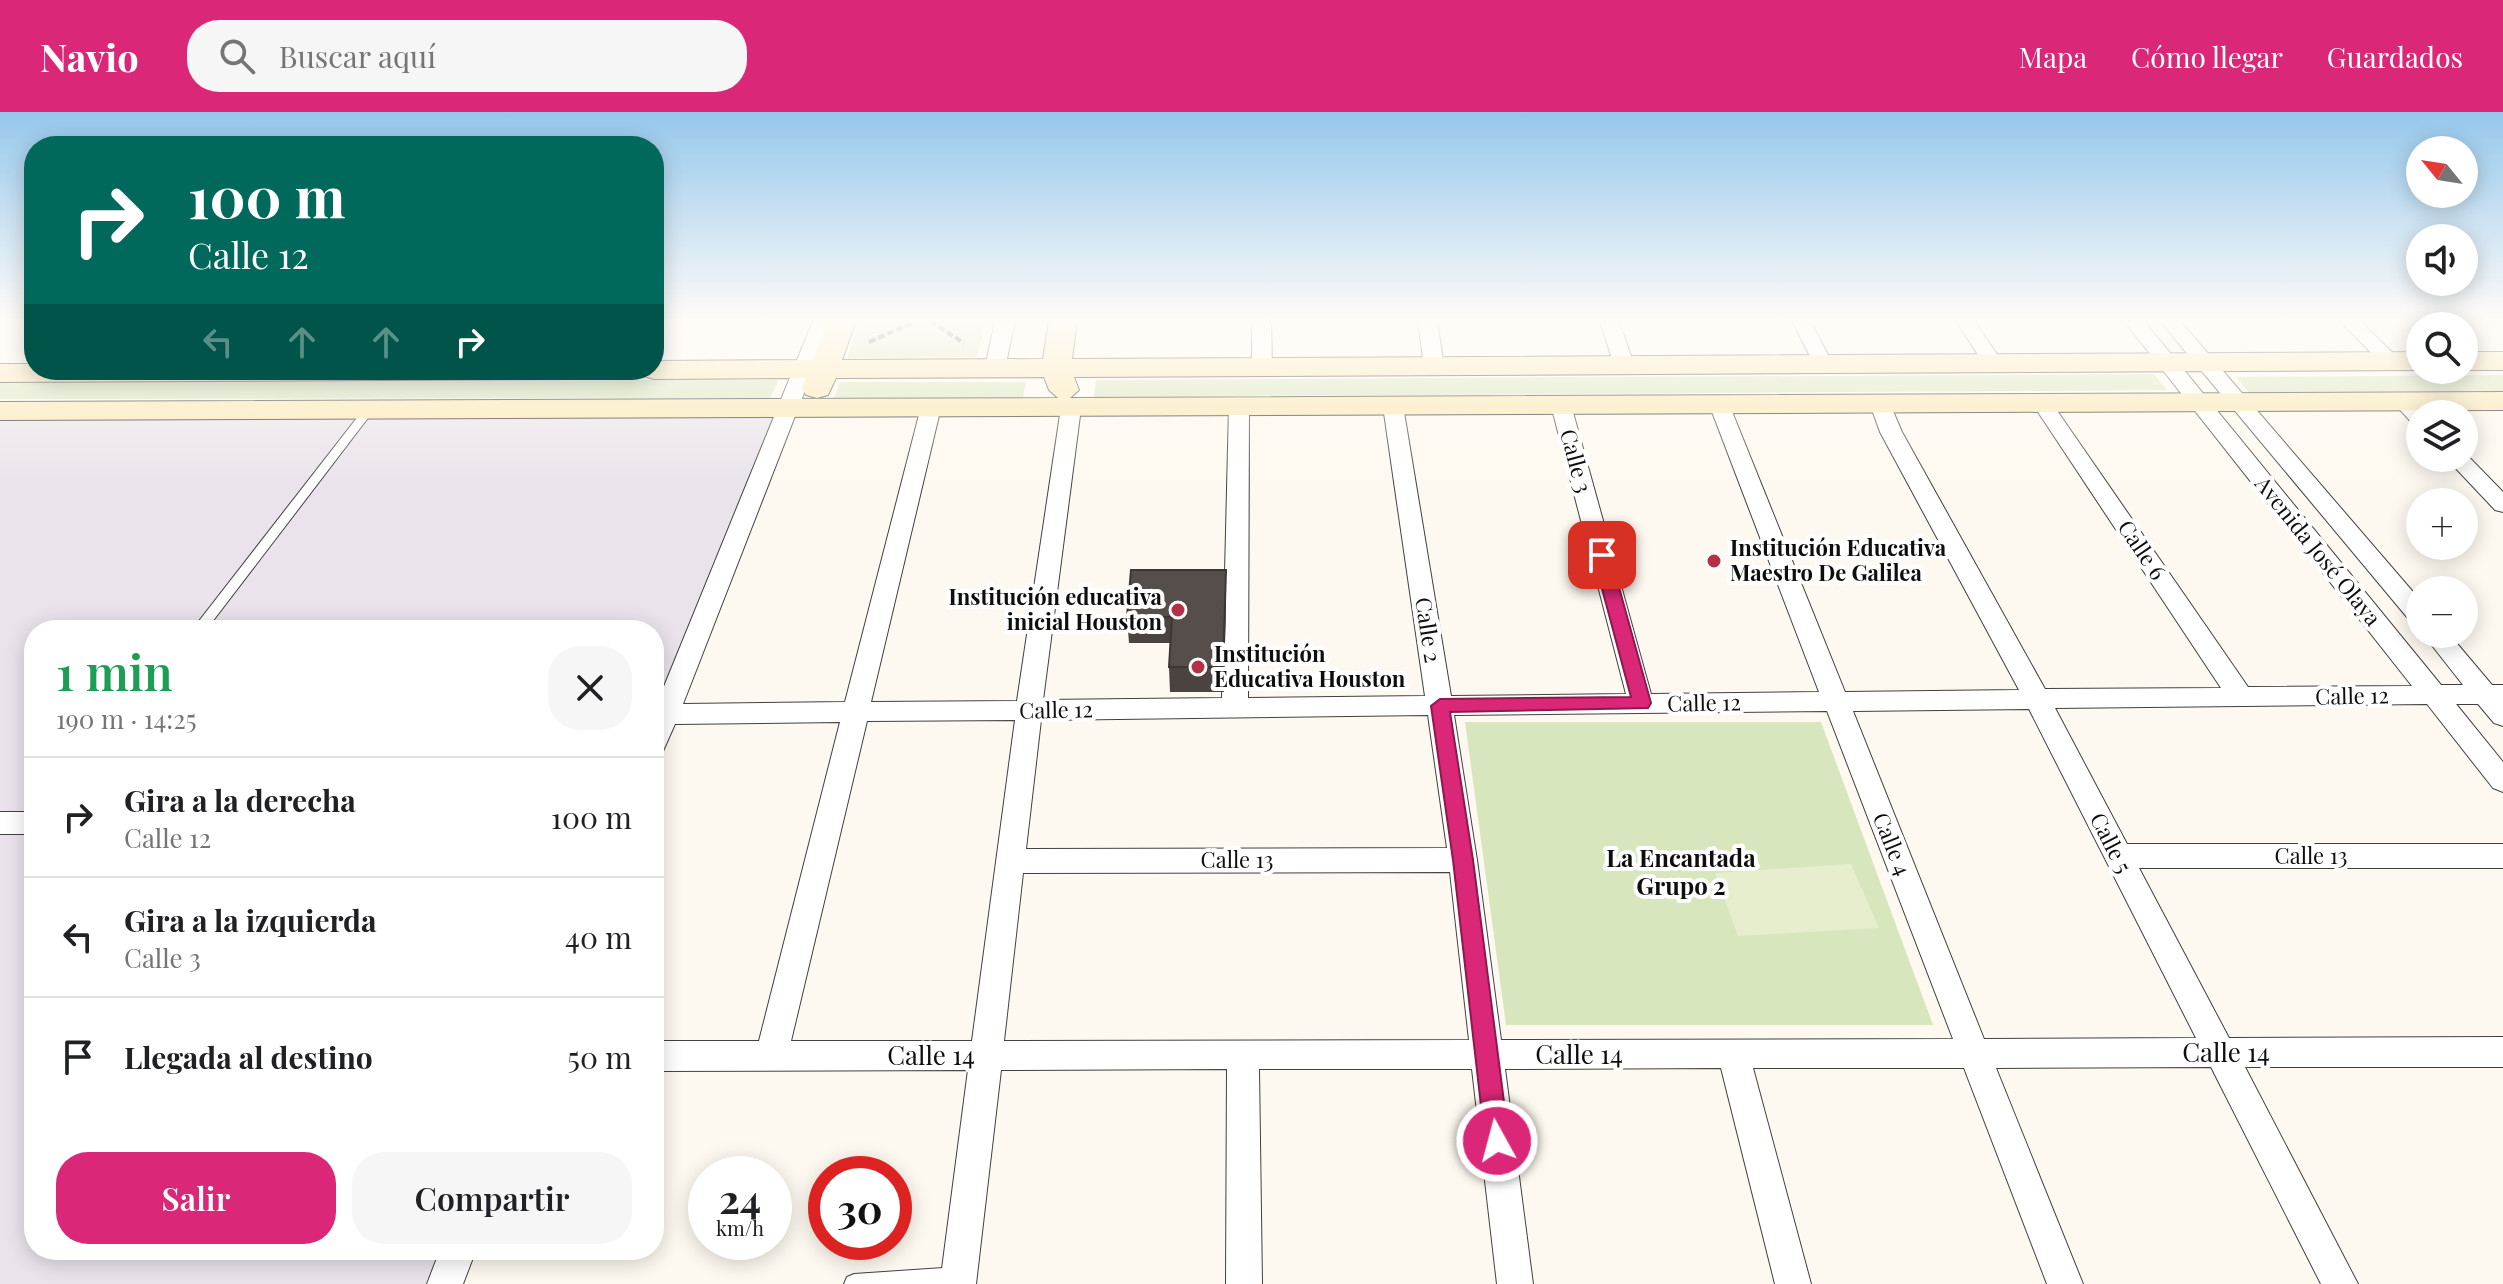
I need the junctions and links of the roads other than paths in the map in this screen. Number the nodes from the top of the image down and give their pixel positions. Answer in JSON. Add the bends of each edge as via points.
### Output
{"nodes":[{"id":1,"x":811,"y":376,"type":"edge"},
{"id":2,"x":1059,"y":376,"type":"edge"},
{"id":3,"x":2177,"y":376,"type":"edge"},
{"id":4,"x":2218,"y":376,"type":"edge"},
{"id":5,"x":2503,"y":401,"type":"edge"},
{"id":6,"x":2197,"y":402,"type":"junction"},
{"id":7,"x":2241,"y":402,"type":"junction"},
{"id":8,"x":2042,"y":403,"type":"junction"},
{"id":9,"x":2478,"y":403,"type":"edge"},
{"id":10,"x":1719,"y":404,"type":"junction"},
{"id":11,"x":1880,"y":404,"type":"junction"},
{"id":12,"x":1561,"y":405,"type":"junction"},
{"id":13,"x":1239,"y":406,"type":"junction"},
{"id":14,"x":1393,"y":406,"type":"junction"},
{"id":15,"x":931,"y":407,"type":"junction"},
{"id":16,"x":798,"y":408,"type":"junction"},
{"id":17,"x":1071,"y":408,"type":"junction"},
{"id":18,"x":2406,"y":410,"type":"edge"},
{"id":19,"x":0,"y":411,"type":"edge"},
{"id":20,"x":367,"y":412,"type":"junction"},
{"id":21,"x":2471,"y":472,"type":"edge"},
{"id":22,"x":2503,"y":505,"type":"edge"},
{"id":23,"x":2406,"y":599,"type":"edge"},
{"id":24,"x":207,"y":620,"type":"edge"},
{"id":25,"x":2449,"y":648,"type":"edge"},
{"id":26,"x":2494,"y":694,"type":"edge"},
{"id":27,"x":2434,"y":695,"type":"junction"},
{"id":28,"x":2241,"y":697,"type":"junction"},
{"id":29,"x":2037,"y":699,"type":"junction"},
{"id":30,"x":1836,"y":701,"type":"junction"},
{"id":31,"x":1641,"y":703,"type":"junction"},
{"id":32,"x":1440,"y":706,"type":"junction"},
{"id":33,"x":1235,"y":708,"type":"junction"},
{"id":34,"x":1029,"y":710,"type":"junction"},
{"id":35,"x":856,"y":712,"type":"junction"},
{"id":36,"x":666,"y":714,"type":"junction"},
{"id":37,"x":2503,"y":716,"type":"edge"},
{"id":38,"x":664,"y":719,"type":"edge"},
{"id":39,"x":2503,"y":781,"type":"edge"},
{"id":40,"x":0,"y":823,"type":"edge"},
{"id":41,"x":24,"y":823,"type":"edge"},
{"id":42,"x":2118,"y":856,"type":"junction"},
{"id":43,"x":2503,"y":856,"type":"edge"},
{"id":44,"x":1463,"y":860,"type":"junction"},
{"id":45,"x":1010,"y":861,"type":"junction"},
{"id":46,"x":2503,"y":1052,"type":"edge"},
{"id":47,"x":1975,"y":1053,"type":"junction"},
{"id":48,"x":2220,"y":1053,"type":"junction"},
{"id":49,"x":1733,"y":1054,"type":"junction"},
{"id":50,"x":1487,"y":1055,"type":"junction"},
{"id":51,"x":664,"y":1056,"type":"edge"},
{"id":52,"x":771,"y":1056,"type":"junction"},
{"id":53,"x":986,"y":1056,"type":"junction"},
{"id":54,"x":1243,"y":1056,"type":"junction"},
{"id":55,"x":454,"y":1260,"type":"edge"},
{"id":56,"x":959,"y":1280,"type":"edge"},
{"id":57,"x":445,"y":1284,"type":"edge"},
{"id":58,"x":854,"y":1284,"type":"edge"},
{"id":59,"x":1244,"y":1284,"type":"edge"},
{"id":60,"x":1515,"y":1284,"type":"edge"},
{"id":61,"x":1793,"y":1284,"type":"edge"},
{"id":62,"x":2065,"y":1284,"type":"edge"},
{"id":63,"x":2340,"y":1284,"type":"edge"}],
"edges":[{"from":1,"to":16,"type":"street"},
{"from":2,"to":17,"type":"street"},
{"from":3,"to":6,"type":"street","name":"Avenida José Olaya"},
{"from":4,"to":7,"type":"street","name":"Avenida José Olaya"},
{"from":5,"to":9,"type":"street"},
{"from":6,"to":7,"type":"street"},
{"from":6,"to":8,"type":"street"},
{"from":6,"to":27,"type":"street","name":"Avenida José Olaya"},
{"from":7,"to":18,"type":"street"},
{"from":7,"to":23,"type":"street","name":"Avenida José Olaya"},
{"from":8,"to":11,"type":"street"},
{"from":8,"to":28,"type":"street","name":"Calle 6"},
{"from":10,"to":11,"type":"street"},
{"from":10,"to":12,"type":"street"},
{"from":10,"to":30,"type":"street","name":"Calle 4"},
{"from":11,"to":29,"type":"street","name":"Calle 5"},
{"from":12,"to":14,"type":"street"},
{"from":12,"to":31,"type":"street","name":"Calle 3"},
{"from":13,"to":14,"type":"street"},
{"from":13,"to":17,"type":"street"},
{"from":13,"to":33,"type":"street"},
{"from":14,"to":32,"type":"street","name":"Calle 2"},
{"from":15,"to":16,"type":"street"},
{"from":15,"to":17,"type":"street"},
{"from":15,"to":35,"type":"street"},
{"from":16,"to":20,"type":"street"},
{"from":16,"to":36,"type":"street"},
{"from":17,"to":34,"type":"street"},
{"from":19,"to":20,"type":"street"},
{"from":20,"to":24,"type":"lane"},
{"from":21,"to":22,"type":"street"},
{"from":25,"to":26,"type":"street"},
{"from":26,"to":27,"type":"street","name":"Calle 12"},
{"from":26,"to":37,"type":"street"},
{"from":27,"to":28,"type":"street","name":"Calle 12"},
{"from":27,"to":39,"type":"street","name":"Avenida José Olaya"},
{"from":28,"to":29,"type":"street","name":"Calle 12"},
{"from":29,"to":30,"type":"street","name":"Calle 12"},
{"from":29,"to":42,"type":"street","name":"Calle 5"},
{"from":30,"to":31,"type":"street","name":"Calle 12"},
{"from":30,"to":47,"type":"street","name":"Calle 4"},
{"from":31,"to":32,"type":"street","name":"Calle 12"},
{"from":32,"to":33,"type":"street","name":"Calle 12"},
{"from":32,"to":44,"type":"street","name":"Calle 2"},
{"from":33,"to":34,"type":"street","name":"Calle 12"},
{"from":34,"to":35,"type":"street","name":"Calle 12"},
{"from":34,"to":45,"type":"street"},
{"from":35,"to":36,"type":"street","name":"Calle 12"},
{"from":35,"to":52,"type":"street"},
{"from":36,"to":38,"type":"street"},
{"from":40,"to":41,"type":"street"},
{"from":42,"to":43,"type":"street","name":"Calle 13"},
{"from":42,"to":48,"type":"street","name":"Calle 5"},
{"from":44,"to":45,"type":"street","name":"Calle 13"},
{"from":44,"to":50,"type":"street","name":"Calle 2"},
{"from":45,"to":53,"type":"street"},
{"from":46,"to":48,"type":"street","name":"Calle 14"},
{"from":47,"to":48,"type":"street","name":"Calle 14"},
{"from":47,"to":49,"type":"street","name":"Calle 14"},
{"from":47,"to":62,"type":"street","name":"Calle 4"},
{"from":48,"to":63,"type":"street","name":"Calle 5"},
{"from":49,"to":50,"type":"street","name":"Calle 14"},
{"from":49,"to":61,"type":"street"},
{"from":50,"to":54,"type":"street","name":"Calle 14"},
{"from":50,"to":60,"type":"street","name":"Calle 2"},
{"from":51,"to":52,"type":"street","name":"Calle 14"},
{"from":52,"to":53,"type":"street","name":"Calle 14"},
{"from":53,"to":54,"type":"street","name":"Calle 14"},
{"from":53,"to":56,"type":"street"},
{"from":54,"to":59,"type":"street"},
{"from":55,"to":57,"type":"street"},
{"from":56,"to":58,"type":"lane"}]}
